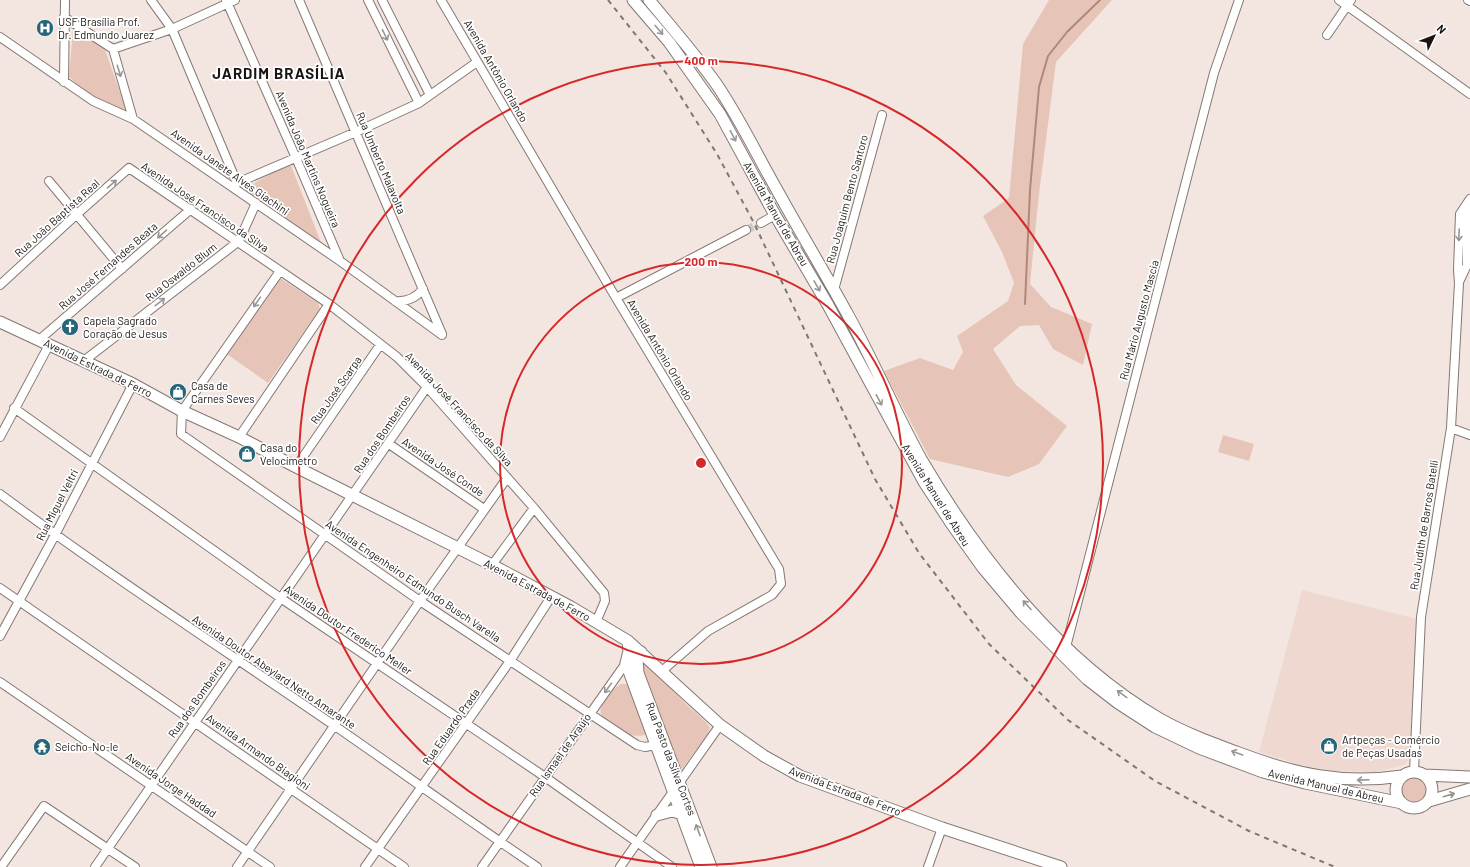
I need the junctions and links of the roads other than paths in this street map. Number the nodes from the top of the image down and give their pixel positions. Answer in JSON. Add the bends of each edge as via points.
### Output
{"nodes":[{"id":1,"x":65,"y":0,"type":"edge"},
{"id":2,"x":151,"y":0,"type":"edge"},
{"id":3,"x":300,"y":0,"type":"edge"},
{"id":4,"x":368,"y":0,"type":"edge"},
{"id":5,"x":382,"y":0,"type":"edge"},
{"id":6,"x":441,"y":0,"type":"edge"},
{"id":7,"x":634,"y":0,"type":"edge"},
{"id":8,"x":648,"y":0,"type":"edge"},
{"id":9,"x":1238,"y":0,"type":"edge"},
{"id":10,"x":1339,"y":0,"type":"edge"},
{"id":11,"x":230,"y":1,"type":"edge"},
{"id":12,"x":1348,"y":3,"type":"edge"},
{"id":13,"x":64,"y":17,"type":"junction"},
{"id":14,"x":172,"y":29,"type":"junction"},
{"id":15,"x":1327,"y":35,"type":"dead end"},
{"id":16,"x":0,"y":37,"type":"edge"},
{"id":17,"x":113,"y":49,"type":"junction"},
{"id":18,"x":477,"y":62,"type":"junction"},
{"id":19,"x":64,"y":82,"type":"junction"},
{"id":20,"x":430,"y":94,"type":"junction"},
{"id":21,"x":1470,"y":94,"type":"edge"},
{"id":22,"x":419,"y":103,"type":"junction"},
{"id":23,"x":882,"y":115,"type":"dead end"},
{"id":24,"x":133,"y":119,"type":"junction"},
{"id":25,"x":356,"y":132,"type":"junction"},
{"id":26,"x":296,"y":158,"type":"junction"},
{"id":27,"x":129,"y":168,"type":"joint"},
{"id":28,"x":49,"y":181,"type":"dead end"},
{"id":29,"x":235,"y":185,"type":"junction"},
{"id":30,"x":1470,"y":199,"type":"edge"},
{"id":31,"x":256,"y":203,"type":"junction"},
{"id":32,"x":191,"y":208,"type":"junction"},
{"id":33,"x":1470,"y":211,"type":"edge"},
{"id":34,"x":77,"y":214,"type":"junction"},
{"id":35,"x":775,"y":215,"type":"junction"},
{"id":36,"x":761,"y":223,"type":"tunnel mouth"},
{"id":37,"x":746,"y":230,"type":"tunnel mouth"},
{"id":38,"x":238,"y":241,"type":"junction"},
{"id":39,"x":340,"y":261,"type":"junction"},
{"id":40,"x":122,"y":269,"type":"junction"},
{"id":41,"x":280,"y":271,"type":"junction"},
{"id":42,"x":1459,"y":283,"type":"junction"},
{"id":43,"x":0,"y":285,"type":"edge"},
{"id":44,"x":423,"y":288,"type":"junction"},
{"id":45,"x":834,"y":290,"type":"junction"},
{"id":46,"x":616,"y":298,"type":"junction"},
{"id":47,"x":395,"y":301,"type":"junction"},
{"id":48,"x":330,"y":304,"type":"junction"},
{"id":49,"x":0,"y":322,"type":"edge"},
{"id":50,"x":442,"y":335,"type":"joint"},
{"id":51,"x":39,"y":340,"type":"junction"},
{"id":52,"x":49,"y":345,"type":"junction"},
{"id":53,"x":380,"y":345,"type":"junction"},
{"id":54,"x":85,"y":360,"type":"junction"},
{"id":55,"x":133,"y":384,"type":"junction"},
{"id":56,"x":427,"y":388,"type":"junction"},
{"id":57,"x":14,"y":408,"type":"junction"},
{"id":58,"x":182,"y":410,"type":"junction"},
{"id":59,"x":1451,"y":428,"type":"junction"},
{"id":60,"x":1470,"y":435,"type":"edge"},
{"id":61,"x":0,"y":437,"type":"edge"},
{"id":62,"x":238,"y":437,"type":"junction"},
{"id":63,"x":389,"y":444,"type":"junction"},
{"id":64,"x":91,"y":462,"type":"junction"},
{"id":65,"x":296,"y":467,"type":"junction"},
{"id":66,"x":507,"y":478,"type":"junction"},
{"id":67,"x":0,"y":494,"type":"edge"},
{"id":68,"x":354,"y":496,"type":"junction"},
{"id":69,"x":484,"y":508,"type":"junction"},
{"id":70,"x":534,"y":508,"type":"junction"},
{"id":71,"x":55,"y":535,"type":"junction"},
{"id":72,"x":327,"y":535,"type":"junction"},
{"id":73,"x":458,"y":549,"type":"junction"},
{"id":74,"x":492,"y":565,"type":"junction"},
{"id":75,"x":0,"y":588,"type":"edge"},
{"id":76,"x":551,"y":597,"type":"junction"},
{"id":77,"x":282,"y":599,"type":"junction"},
{"id":78,"x":420,"y":600,"type":"junction"},
{"id":79,"x":19,"y":601,"type":"junction"},
{"id":80,"x":596,"y":622,"type":"junction"},
{"id":81,"x":0,"y":636,"type":"edge"},
{"id":82,"x":628,"y":641,"type":"junction"},
{"id":83,"x":1066,"y":647,"type":"junction"},
{"id":84,"x":641,"y":652,"type":"junction"},
{"id":85,"x":237,"y":661,"type":"junction"},
{"id":86,"x":510,"y":661,"type":"junction"},
{"id":87,"x":378,"y":663,"type":"junction"},
{"id":88,"x":626,"y":663,"type":"junction"},
{"id":89,"x":662,"y":672,"type":"junction"},
{"id":90,"x":0,"y":682,"type":"edge"},
{"id":91,"x":590,"y":713,"type":"junction"},
{"id":92,"x":195,"y":722,"type":"junction"},
{"id":93,"x":467,"y":723,"type":"junction"},
{"id":94,"x":720,"y":725,"type":"junction"},
{"id":95,"x":335,"y":726,"type":"junction"},
{"id":96,"x":656,"y":745,"type":"junction"},
{"id":97,"x":1414,"y":771,"type":"junction"},
{"id":98,"x":1425,"y":775,"type":"junction"},
{"id":99,"x":1402,"y":776,"type":"junction"},
{"id":100,"x":545,"y":777,"type":"junction"},
{"id":101,"x":1470,"y":777,"type":"edge"},
{"id":102,"x":152,"y":785,"type":"junction"},
{"id":103,"x":677,"y":786,"type":"junction"},
{"id":104,"x":421,"y":787,"type":"junction"},
{"id":105,"x":290,"y":789,"type":"junction"},
{"id":106,"x":1470,"y":789,"type":"edge"},
{"id":107,"x":1429,"y":801,"type":"junction"},
{"id":108,"x":1402,"y":803,"type":"junction"},
{"id":109,"x":683,"y":814,"type":"junction"},
{"id":110,"x":657,"y":815,"type":"junction"},
{"id":111,"x":942,"y":828,"type":"junction"},
{"id":112,"x":500,"y":841,"type":"junction"},
{"id":113,"x":638,"y":841,"type":"junction"},
{"id":114,"x":109,"y":849,"type":"junction"},
{"id":115,"x":378,"y":850,"type":"junction"},
{"id":116,"x":248,"y":851,"type":"junction"},
{"id":117,"x":1,"y":867,"type":"edge"},
{"id":118,"x":96,"y":867,"type":"edge"},
{"id":119,"x":135,"y":867,"type":"edge"},
{"id":120,"x":236,"y":867,"type":"edge"},
{"id":121,"x":270,"y":867,"type":"edge"},
{"id":122,"x":366,"y":867,"type":"edge"},
{"id":123,"x":404,"y":867,"type":"edge"},
{"id":124,"x":482,"y":867,"type":"edge"},
{"id":125,"x":537,"y":867,"type":"edge"},
{"id":126,"x":620,"y":867,"type":"edge"},
{"id":127,"x":672,"y":867,"type":"edge"},
{"id":128,"x":701,"y":867,"type":"edge"},
{"id":129,"x":711,"y":867,"type":"edge"},
{"id":130,"x":928,"y":867,"type":"edge"},
{"id":131,"x":1061,"y":867,"type":"edge"}],
"edges":[{"from":1,"to":13,"type":"street"},
{"from":2,"to":14,"type":"street"},
{"from":3,"to":25,"type":"street","name":"Rua Umberto Malavolta"},
{"from":4,"to":22,"type":"street","one_way":true},
{"from":5,"to":20,"type":"street"},
{"from":6,"to":18,"type":"street","name":"Avenida Antônio Orlando"},
{"from":7,"to":35,"type":"main road","name":"Avenida Manuel de Abreu","one_way":true,"via":[[669,42],[720,114]]},
{"from":8,"to":45,"type":"main road","name":"Avenida Manuel de Abreu","via":[[716,84],[746,130],[775,187]]},
{"from":9,"to":83,"type":"street","name":"Rua Mário Augusto Mascia","via":[[1214,73]]},
{"from":10,"to":12,"type":"street"},
{"from":11,"to":14,"type":"street"},
{"from":11,"to":26,"type":"street","name":"Avenida João Martins Nogueira"},
{"from":12,"to":15,"type":"street"},
{"from":12,"to":21,"type":"street"},
{"from":13,"to":17,"type":"street"},
{"from":13,"to":19,"type":"street"},
{"from":14,"to":17,"type":"street"},
{"from":14,"to":29,"type":"street"},
{"from":16,"to":19,"type":"street","name":"Avenida Janete Alves Giachini"},
{"from":17,"to":24,"type":"street","one_way":true},
{"from":18,"to":20,"type":"street"},
{"from":18,"to":46,"type":"street","name":"Avenida Antônio Orlando"},
{"from":19,"to":24,"type":"street","name":"Avenida Janete Alves Giachini","via":[[93,102]]},
{"from":20,"to":22,"type":"street"},
{"from":22,"to":25,"type":"street"},
{"from":23,"to":45,"type":"street","name":"Rua Joaquim Bento Santoro"},
{"from":24,"to":29,"type":"street","name":"Avenida Janete Alves Giachini"},
{"from":25,"to":26,"type":"street"},
{"from":25,"to":44,"type":"street","name":"Rua Umberto Malavolta"},
{"from":26,"to":29,"type":"street"},
{"from":26,"to":39,"type":"street","name":"Avenida João Martins Nogueira"},
{"from":27,"to":32,"type":"street","name":"Avenida José Francisco da Silva"},
{"from":34,"to":27,"type":"street","name":"Rua João Baptista Real","one_way":true},
{"from":28,"to":34,"type":"street"},
{"from":29,"to":31,"type":"street","name":"Avenida Janete Alves Giachini"},
{"from":30,"to":42,"type":"street","name":"Rua Judith de Barros Batelli","one_way":true,"via":[[1460,214]]},
{"from":31,"to":38,"type":"street","name":"Rua Oswaldo Blum"},
{"from":31,"to":39,"type":"street","name":"Avenida Janete Alves Giachini"},
{"from":32,"to":38,"type":"street","name":"Avenida José Francisco da Silva"},
{"from":32,"to":40,"type":"street","name":"Rua José Fernandes Beata","one_way":true},
{"from":33,"to":42,"type":"street","name":"Rua Judith de Barros Batelli","via":[[1467,216],[1467,265]]},
{"from":34,"to":40,"type":"street"},
{"from":34,"to":43,"type":"street","name":"Rua João Baptista Real"},
{"from":35,"to":36,"type":"street"},
{"from":35,"to":108,"type":"main road","name":"Avenida Manuel de Abreu","one_way":true,"via":[[828,305],[924,482],[953,526],[1021,614],[1081,674],[1118,703],[1155,727],[1198,748],[1263,772]]},
{"from":37,"to":46,"type":"street"},
{"from":38,"to":41,"type":"street","name":"Avenida José Francisco da Silva"},
{"from":54,"to":38,"type":"street","name":"Rua Oswaldo Blum","one_way":true},
{"from":39,"to":47,"type":"street","name":"Avenida Janete Alves Giachini"},
{"from":40,"to":51,"type":"street","name":"Rua José Fernandes Beata"},
{"from":41,"to":48,"type":"street","name":"Avenida José Francisco da Silva"},
{"from":41,"to":58,"type":"street","one_way":true},
{"from":42,"to":59,"type":"street","name":"Rua Judith de Barros Batelli"},
{"from":44,"to":47,"type":"street","via":[[414,297]]},
{"from":44,"to":50,"type":"street","name":"Rua Umberto Malavolta"},
{"from":83,"to":45,"type":"main road","name":"Avenida Manuel de Abreu","one_way":true,"via":[[981,550],[948,501],[921,457]]},
{"from":46,"to":89,"type":"street","name":"Avenida Antônio Orlando","via":[[779,570],[781,584],[772,595],[708,631]]},
{"from":47,"to":50,"type":"street","name":"Avenida Janete Alves Giachini"},
{"from":48,"to":53,"type":"street","name":"Avenida José Francisco da Silva"},
{"from":48,"to":62,"type":"street"},
{"from":49,"to":51,"type":"main road","name":"Avenida Estrada de Ferro"},
{"from":51,"to":52,"type":"main road","name":"Avenida Estrada de Ferro"},
{"from":52,"to":54,"type":"main road","name":"Avenida Estrada de Ferro"},
{"from":52,"to":57,"type":"street"},
{"from":53,"to":56,"type":"street","name":"Avenida José Francisco da Silva"},
{"from":53,"to":65,"type":"street","name":"Rua José Scarpa"},
{"from":54,"to":55,"type":"main road","name":"Avenida Estrada de Ferro"},
{"from":55,"to":58,"type":"main road","name":"Avenida Estrada de Ferro"},
{"from":55,"to":64,"type":"street","name":"Rua Miguel Veltri"},
{"from":56,"to":63,"type":"street","name":"Rua dos Bombeiros"},
{"from":56,"to":66,"type":"street","name":"Avenida José Francisco da Silva"},
{"from":57,"to":61,"type":"street"},
{"from":57,"to":64,"type":"street","name":"Avenida Doutor Frederico Meller"},
{"from":58,"to":62,"type":"main road","name":"Avenida Estrada de Ferro"},
{"from":58,"to":72,"type":"street","name":"Avenida Engenheiro Edmundo Busch Varella","via":[[181,434]]},
{"from":59,"to":60,"type":"street"},
{"from":59,"to":97,"type":"street","name":"Rua Judith de Barros Batelli","via":[[1421,617]]},
{"from":62,"to":65,"type":"main road","name":"Avenida Estrada de Ferro"},
{"from":63,"to":68,"type":"street","name":"Rua dos Bombeiros"},
{"from":63,"to":69,"type":"street","name":"Avenida José Conde"},
{"from":64,"to":71,"type":"street","name":"Rua Miguel Veltri"},
{"from":64,"to":77,"type":"street","name":"Avenida Doutor Frederico Meller"},
{"from":65,"to":68,"type":"main road","name":"Avenida Estrada de Ferro"},
{"from":66,"to":69,"type":"street"},
{"from":66,"to":70,"type":"street","name":"Avenida José Francisco da Silva"},
{"from":67,"to":71,"type":"street","name":"Avenida Doutor Abeylard Netto Amarante"},
{"from":68,"to":72,"type":"street","name":"Rua dos Bombeiros"},
{"from":68,"to":73,"type":"main road","name":"Avenida Estrada de Ferro"},
{"from":69,"to":73,"type":"street"},
{"from":70,"to":74,"type":"street"},
{"from":70,"to":80,"type":"street","name":"Avenida José Francisco da Silva","via":[[604,593],[605,602]]},
{"from":71,"to":79,"type":"street","name":"Rua Miguel Veltri"},
{"from":71,"to":85,"type":"street","name":"Avenida Doutor Abeylard Netto Amarante"},
{"from":72,"to":77,"type":"street","name":"Rua dos Bombeiros"},
{"from":72,"to":78,"type":"street","name":"Avenida Engenheiro Edmundo Busch Varella"},
{"from":73,"to":74,"type":"main road","name":"Avenida Estrada de Ferro"},
{"from":73,"to":78,"type":"street"},
{"from":74,"to":76,"type":"main road","name":"Avenida Estrada de Ferro"},
{"from":75,"to":79,"type":"street","name":"Avenida Armando Biagioni"},
{"from":76,"to":80,"type":"main road","name":"Avenida Estrada de Ferro"},
{"from":76,"to":86,"type":"street","name":"Rua Eduardo Prada"},
{"from":77,"to":85,"type":"street","name":"Rua dos Bombeiros"},
{"from":77,"to":87,"type":"street","name":"Avenida Doutor Frederico Meller"},
{"from":78,"to":86,"type":"street","name":"Avenida Engenheiro Edmundo Busch Varella"},
{"from":78,"to":87,"type":"street"},
{"from":79,"to":81,"type":"street","name":"Rua Miguel Veltri"},
{"from":79,"to":92,"type":"street","name":"Avenida Armando Biagioni"},
{"from":80,"to":82,"type":"main road","name":"Avenida Estrada de Ferro"},
{"from":82,"to":84,"type":"main road","name":"Avenida Estrada de Ferro"},
{"from":82,"to":88,"type":"main road","name":"Rua Ismael de Araújo"},
{"from":99,"to":83,"type":"main road","name":"Avenida Manuel de Abreu","one_way":true,"via":[[1363,780],[1320,777],[1292,771],[1200,739],[1161,720],[1132,701],[1103,680]]},
{"from":84,"to":89,"type":"main road","name":"Avenida Estrada de Ferro"},
{"from":84,"to":103,"type":"main road","name":"Rua Pasto da Silva Cortes","via":[[637,658],[638,673]]},
{"from":85,"to":92,"type":"street","name":"Rua dos Bombeiros"},
{"from":85,"to":95,"type":"street","name":"Avenida Doutor Abeylard Netto Amarante"},
{"from":86,"to":91,"type":"street","name":"Avenida Engenheiro Edmundo Busch Varella"},
{"from":86,"to":93,"type":"street","name":"Rua Eduardo Prada"},
{"from":87,"to":93,"type":"street","name":"Avenida Doutor Frederico Meller"},
{"from":87,"to":95,"type":"street"},
{"from":88,"to":91,"type":"street","name":"Rua Ismael de Araújo","one_way":true},
{"from":88,"to":96,"type":"main road","name":"Rua Pasto da Silva Cortes"},
{"from":89,"to":94,"type":"main road","name":"Avenida Estrada de Ferro"},
{"from":90,"to":102,"type":"street","name":"Avenida Jorge Haddad"},
{"from":91,"to":96,"type":"street","name":"Avenida Engenheiro Edmundo Busch Varella","via":[[637,745]]},
{"from":91,"to":100,"type":"street","name":"Rua Ismael de Araújo"},
{"from":92,"to":102,"type":"street","name":"Rua dos Bombeiros"},
{"from":92,"to":105,"type":"street","name":"Avenida Armando Biagioni"},
{"from":93,"to":100,"type":"street","name":"Avenida Doutor Frederico Meller"},
{"from":93,"to":104,"type":"street","name":"Rua Eduardo Prada"},
{"from":94,"to":103,"type":"street"},
{"from":94,"to":111,"type":"main road","name":"Avenida Estrada de Ferro","via":[[764,756],[800,776]]},
{"from":95,"to":104,"type":"street","name":"Avenida Doutor Abeylard Netto Amarante"},
{"from":95,"to":105,"type":"street"},
{"from":96,"to":103,"type":"main road","name":"Rua Pasto da Silva Cortes"},
{"from":97,"to":98,"type":"main road"},
{"from":97,"to":99,"type":"main road"},
{"from":98,"to":101,"type":"main road"},
{"from":98,"to":107,"type":"main road","via":[[1432,787]]},
{"from":99,"to":108,"type":"main road","via":[[1396,789],[1397,797]]},
{"from":100,"to":112,"type":"street","name":"Rua Ismael de Araújo"},
{"from":100,"to":113,"type":"street","name":"Avenida Doutor Frederico Meller"},
{"from":102,"to":114,"type":"street","name":"Rua dos Bombeiros"},
{"from":102,"to":116,"type":"street","name":"Avenida Jorge Haddad"},
{"from":103,"to":109,"type":"main road","name":"Rua Pasto da Silva Cortes"},
{"from":103,"to":110,"type":"street"},
{"from":129,"to":103,"type":"main road","name":"Rua Pasto da Silva Cortes","one_way":true},
{"from":104,"to":112,"type":"street","name":"Avenida Doutor Abeylard Netto Amarante"},
{"from":104,"to":115,"type":"street","name":"Rua Eduardo Prada"},
{"from":105,"to":115,"type":"street","name":"Avenida Armando Biagioni"},
{"from":105,"to":116,"type":"street"},
{"from":107,"to":106,"type":"main road","one_way":true},
{"from":107,"to":108,"type":"main road","via":[[1419,807]]},
{"from":109,"to":110,"type":"main road","via":[[672,811]]},
{"from":109,"to":128,"type":"main road","name":"Rua Pasto da Silva Cortes"},
{"from":110,"to":113,"type":"street"},
{"from":111,"to":130,"type":"street"},
{"from":111,"to":131,"type":"main road","name":"Avenida Estrada de Ferro"},
{"from":112,"to":124,"type":"street","name":"Rua Ismael de Araújo"},
{"from":112,"to":125,"type":"street","name":"Avenida Doutor Abeylard Netto Amarante"},
{"from":113,"to":126,"type":"street"},
{"from":113,"to":127,"type":"street","name":"Avenida Doutor Frederico Meller"},
{"from":114,"to":117,"type":"street","via":[[44,806]]},
{"from":114,"to":118,"type":"street","name":"Rua dos Bombeiros"},
{"from":114,"to":119,"type":"street"},
{"from":115,"to":122,"type":"street","name":"Rua Eduardo Prada"},
{"from":115,"to":123,"type":"street","name":"Avenida Armando Biagioni"},
{"from":116,"to":120,"type":"street"},
{"from":116,"to":121,"type":"street","name":"Avenida Jorge Haddad"}]}
